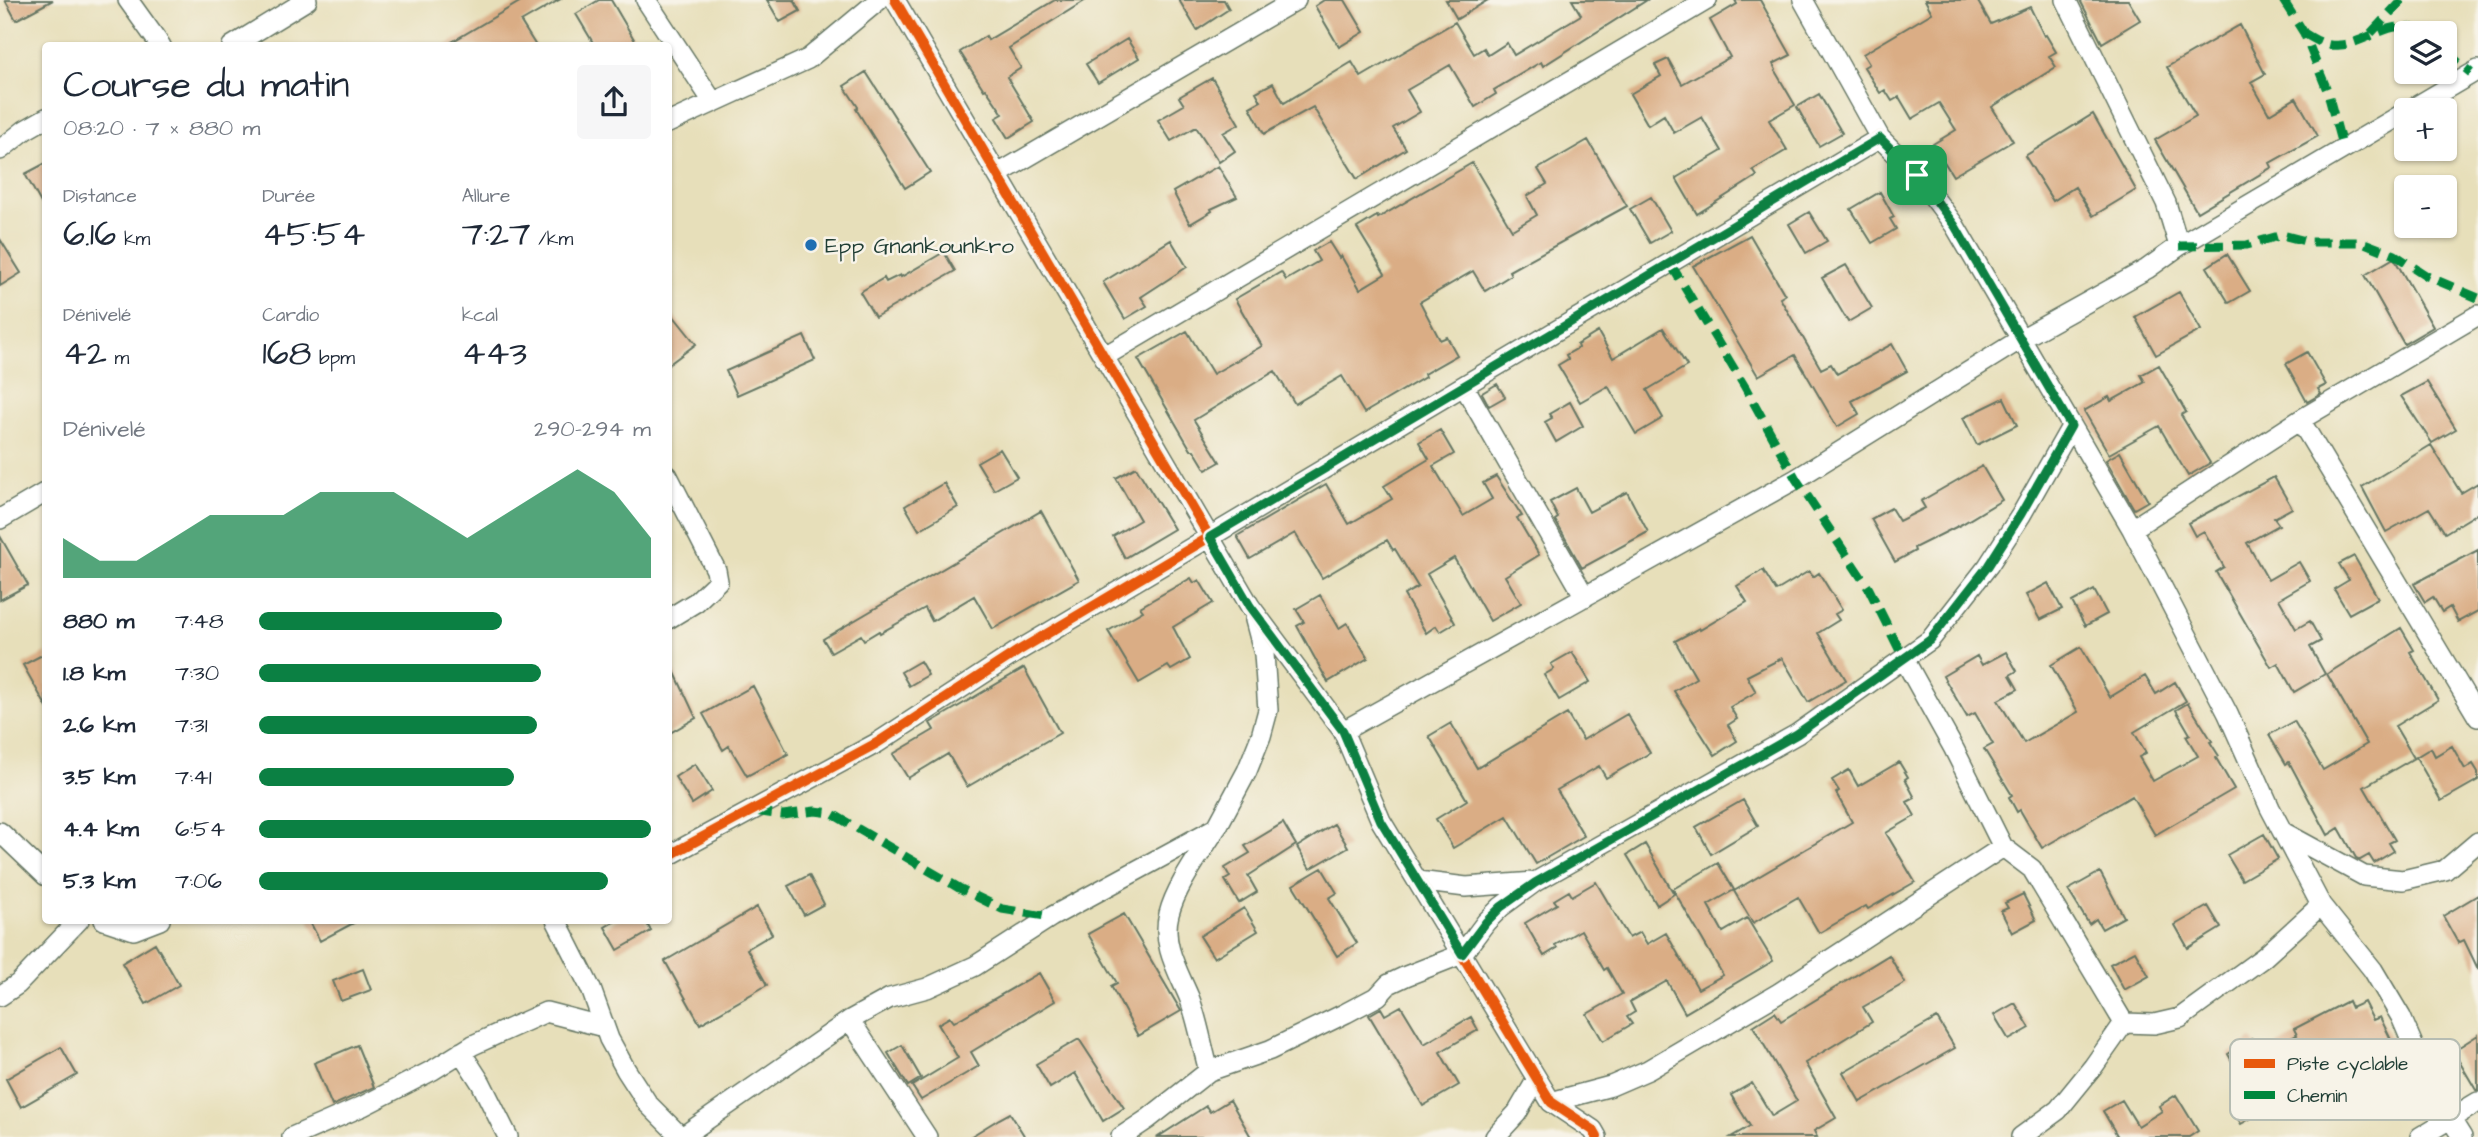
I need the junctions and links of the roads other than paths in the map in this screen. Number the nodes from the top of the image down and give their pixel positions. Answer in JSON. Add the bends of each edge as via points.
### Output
{"nodes":[{"id":1,"x":128,"y":0,"type":"edge"},
{"id":2,"x":307,"y":0,"type":"edge"},
{"id":3,"x":646,"y":0,"type":"edge"},
{"id":4,"x":879,"y":0,"type":"edge"},
{"id":5,"x":895,"y":0,"type":"edge"},
{"id":6,"x":1296,"y":0,"type":"edge"},
{"id":7,"x":1707,"y":0,"type":"edge"},
{"id":8,"x":1803,"y":0,"type":"edge"},
{"id":9,"x":2066,"y":0,"type":"edge"},
{"id":10,"x":1270,"y":6,"type":"edge"},
{"id":11,"x":158,"y":42,"type":"edge"},
{"id":12,"x":239,"y":42,"type":"edge"},
{"id":13,"x":2478,"y":70,"type":"edge"},
{"id":14,"x":2430,"y":98,"type":"edge"},
{"id":15,"x":713,"y":103,"type":"junction"},
{"id":16,"x":2394,"y":119,"type":"edge"},
{"id":17,"x":42,"y":120,"type":"edge"},
{"id":18,"x":672,"y":121,"type":"edge"},
{"id":19,"x":1880,"y":138,"type":"junction"},
{"id":20,"x":0,"y":150,"type":"edge"},
{"id":21,"x":998,"y":174,"type":"junction"},
{"id":22,"x":2179,"y":246,"type":"junction"},
{"id":23,"x":2478,"y":315,"type":"edge"},
{"id":24,"x":2021,"y":338,"type":"junction"},
{"id":25,"x":1105,"y":356,"type":"junction"},
{"id":26,"x":1464,"y":386,"type":"junction"},
{"id":27,"x":2300,"y":420,"type":"junction"},
{"id":28,"x":2071,"y":426,"type":"junction"},
{"id":29,"x":672,"y":484,"type":"edge"},
{"id":30,"x":42,"y":494,"type":"edge"},
{"id":31,"x":0,"y":519,"type":"edge"},
{"id":32,"x":2132,"y":529,"type":"junction"},
{"id":33,"x":1210,"y":537,"type":"junction"},
{"id":34,"x":1585,"y":597,"type":"junction"},
{"id":35,"x":1250,"y":606,"type":"junction"},
{"id":36,"x":672,"y":617,"type":"edge"},
{"id":37,"x":1904,"y":659,"type":"junction"},
{"id":38,"x":2478,"y":717,"type":"edge"},
{"id":39,"x":1343,"y":731,"type":"junction"},
{"id":40,"x":1217,"y":827,"type":"junction"},
{"id":41,"x":2283,"y":831,"type":"junction"},
{"id":42,"x":0,"y":832,"type":"edge"},
{"id":43,"x":2475,"y":841,"type":"edge"},
{"id":44,"x":2003,"y":847,"type":"junction"},
{"id":45,"x":672,"y":854,"type":"edge"},
{"id":46,"x":42,"y":872,"type":"edge"},
{"id":47,"x":1418,"y":881,"type":"junction"},
{"id":48,"x":1535,"y":883,"type":"junction"},
{"id":49,"x":2321,"y":905,"type":"junction"},
{"id":50,"x":75,"y":924,"type":"edge"},
{"id":51,"x":116,"y":924,"type":"edge"},
{"id":52,"x":150,"y":924,"type":"edge"},
{"id":53,"x":558,"y":924,"type":"edge"},
{"id":54,"x":1462,"y":954,"type":"junction"},
{"id":55,"x":0,"y":996,"type":"edge"},
{"id":56,"x":850,"y":1020,"type":"junction"},
{"id":57,"x":2124,"y":1023,"type":"junction"},
{"id":58,"x":604,"y":1027,"type":"junction"},
{"id":59,"x":2411,"y":1039,"type":"edge"},
{"id":60,"x":461,"y":1052,"type":"junction"},
{"id":61,"x":1209,"y":1071,"type":"junction"},
{"id":62,"x":1537,"y":1079,"type":"junction"},
{"id":63,"x":1551,"y":1102,"type":"junction"},
{"id":64,"x":2478,"y":1102,"type":"edge"},
{"id":65,"x":2460,"y":1112,"type":"edge"},
{"id":66,"x":2447,"y":1120,"type":"edge"},
{"id":67,"x":2451,"y":1120,"type":"edge"},
{"id":68,"x":292,"y":1137,"type":"edge"},
{"id":69,"x":508,"y":1137,"type":"edge"},
{"id":70,"x":682,"y":1137,"type":"edge"},
{"id":71,"x":926,"y":1137,"type":"edge"},
{"id":72,"x":1121,"y":1137,"type":"edge"},
{"id":73,"x":1494,"y":1137,"type":"edge"},
{"id":74,"x":1597,"y":1137,"type":"edge"},
{"id":75,"x":2021,"y":1137,"type":"edge"},
{"id":76,"x":2420,"y":1137,"type":"edge"},
{"id":77,"x":2462,"y":1137,"type":"edge"}],
"edges":[{"from":1,"to":11,"type":"street"},
{"from":2,"to":12,"type":"street"},
{"from":3,"to":15,"type":"street"},
{"from":4,"to":15,"type":"street","via":[[808,59]]},
{"from":5,"to":21,"type":"street"},
{"from":6,"to":10,"type":"street"},
{"from":7,"to":25,"type":"street"},
{"from":8,"to":19,"type":"street"},
{"from":9,"to":22,"type":"street","via":[[2166,203]]},
{"from":10,"to":21,"type":"street"},
{"from":13,"to":14,"type":"street"},
{"from":15,"to":18,"type":"street"},
{"from":16,"to":22,"type":"street"},
{"from":17,"to":20,"type":"street"},
{"from":19,"to":24,"type":"street","via":[[1917,175],[1955,226]]},
{"from":19,"to":26,"type":"street"},
{"from":21,"to":25,"type":"street"},
{"from":22,"to":24,"type":"street","via":[[2147,269]]},
{"from":23,"to":27,"type":"street"},
{"from":24,"to":28,"type":"street"},
{"from":24,"to":34,"type":"street","via":[[1796,479]]},
{"from":25,"to":33,"type":"street"},
{"from":26,"to":33,"type":"street"},
{"from":26,"to":34,"type":"street"},
{"from":27,"to":32,"type":"street"},
{"from":27,"to":38,"type":"street"},
{"from":28,"to":32,"type":"street"},
{"from":28,"to":37,"type":"street","via":[[1988,566],[1930,640]]},
{"from":29,"to":36,"type":"street","via":[[718,581]]},
{"from":30,"to":31,"type":"street"},
{"from":32,"to":41,"type":"street"},
{"from":33,"to":35,"type":"street"},
{"from":33,"to":45,"type":"street","via":[[1018,651],[877,743]]},
{"from":34,"to":39,"type":"street"},
{"from":35,"to":39,"type":"street"},
{"from":35,"to":40,"type":"street","via":[[1264,654],[1268,710],[1247,771]]},
{"from":37,"to":44,"type":"street"},
{"from":37,"to":48,"type":"street","via":[[1797,734]]},
{"from":39,"to":47,"type":"street","via":[[1381,821]]},
{"from":40,"to":56,"type":"street","via":[[1051,917],[975,966],[927,988],[890,998]]},
{"from":40,"to":61,"type":"street","via":[[1177,893],[1167,931],[1174,968],[1189,998]]},
{"from":41,"to":43,"type":"street","via":[[2364,876],[2403,880],[2445,870]]},
{"from":41,"to":49,"type":"street"},
{"from":42,"to":46,"type":"street"},
{"from":44,"to":57,"type":"street","via":[[2032,869]]},
{"from":44,"to":63,"type":"street","via":[[1779,993],[1648,1070],[1611,1086]]},
{"from":47,"to":48,"type":"street","via":[[1465,887]]},
{"from":47,"to":54,"type":"street"},
{"from":48,"to":54,"type":"street","via":[[1501,907]]},
{"from":49,"to":57,"type":"street","via":[[2264,957],[2180,1018],[2154,1024]]},
{"from":49,"to":59,"type":"street","via":[[2373,970]]},
{"from":50,"to":55,"type":"street","via":[[18,984]]},
{"from":51,"to":52,"type":"street","via":[[134,930]]},
{"from":53,"to":58,"type":"street","via":[[591,989]]},
{"from":54,"to":61,"type":"street","via":[[1406,976],[1378,996],[1270,1050]]},
{"from":54,"to":62,"type":"street"},
{"from":56,"to":70,"type":"street"},
{"from":56,"to":71,"type":"street"},
{"from":57,"to":75,"type":"street","via":[[2058,1110]]},
{"from":58,"to":60,"type":"street","via":[[546,1012]]},
{"from":58,"to":70,"type":"street","via":[[648,1104]]},
{"from":60,"to":68,"type":"street","via":[[363,1106]]},
{"from":60,"to":69,"type":"street"},
{"from":61,"to":72,"type":"street"},
{"from":62,"to":63,"type":"street"},
{"from":62,"to":73,"type":"street","via":[[1517,1113]]},
{"from":63,"to":74,"type":"street"},
{"from":64,"to":65,"type":"street"},
{"from":66,"to":76,"type":"street"},
{"from":67,"to":77,"type":"street"}]}
